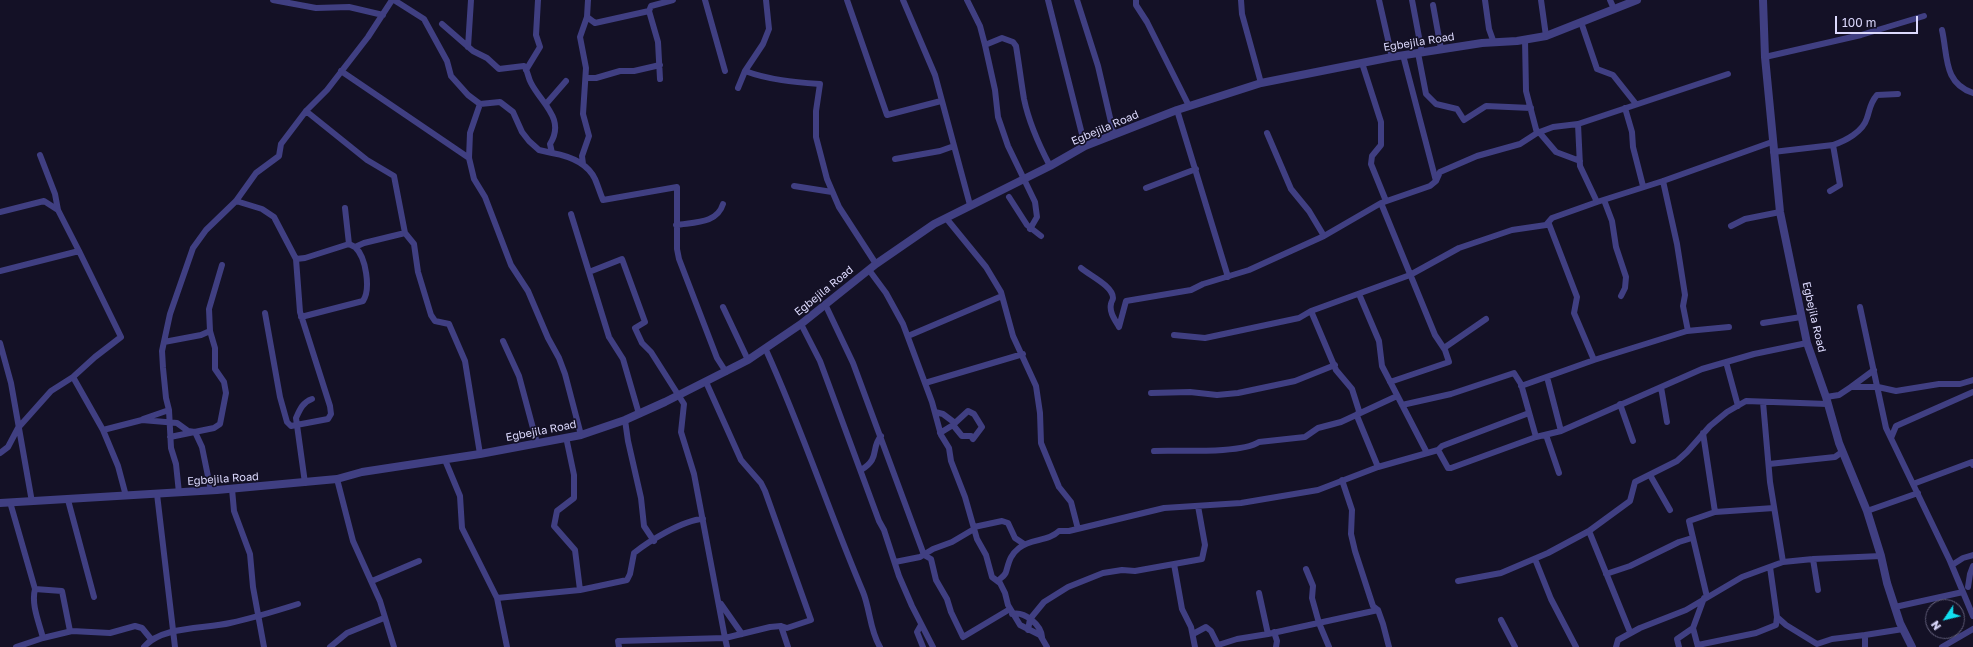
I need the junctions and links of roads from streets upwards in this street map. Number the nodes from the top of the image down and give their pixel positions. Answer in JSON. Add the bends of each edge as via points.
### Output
{"nodes":[{"id":1,"x":273,"y":0,"type":"edge"},
{"id":2,"x":393,"y":0,"type":"edge"},
{"id":3,"x":471,"y":0,"type":"edge"},
{"id":4,"x":538,"y":0,"type":"edge"},
{"id":5,"x":588,"y":0,"type":"edge"},
{"id":6,"x":673,"y":0,"type":"edge"},
{"id":7,"x":705,"y":0,"type":"edge"},
{"id":8,"x":766,"y":0,"type":"edge"},
{"id":9,"x":847,"y":0,"type":"edge"},
{"id":10,"x":903,"y":0,"type":"edge"},
{"id":11,"x":968,"y":0,"type":"edge"},
{"id":12,"x":1048,"y":0,"type":"edge"},
{"id":13,"x":1077,"y":0,"type":"edge"},
{"id":14,"x":1136,"y":0,"type":"edge"},
{"id":15,"x":1241,"y":0,"type":"edge"},
{"id":16,"x":1379,"y":0,"type":"edge"},
{"id":17,"x":1412,"y":0,"type":"edge"},
{"id":18,"x":1484,"y":0,"type":"edge"},
{"id":19,"x":1541,"y":0,"type":"edge"},
{"id":20,"x":1610,"y":0,"type":"edge"},
{"id":21,"x":1637,"y":0,"type":"edge"},
{"id":22,"x":1763,"y":0,"type":"edge"},
{"id":23,"x":1433,"y":5,"type":"dead end"},
{"id":24,"x":1614,"y":9,"type":"junction"},
{"id":25,"x":649,"y":11,"type":"junction"},
{"id":26,"x":383,"y":16,"type":"junction"},
{"id":27,"x":1924,"y":16,"type":"dead end"},
{"id":28,"x":587,"y":17,"type":"junction"},
{"id":29,"x":1581,"y":22,"type":"junction"},
{"id":30,"x":442,"y":24,"type":"dead end"},
{"id":31,"x":1942,"y":30,"type":"dead end"},
{"id":32,"x":1546,"y":36,"type":"junction"},
{"id":33,"x":1525,"y":40,"type":"junction"},
{"id":34,"x":1494,"y":43,"type":"junction"},
{"id":35,"x":985,"y":45,"type":"junction"},
{"id":36,"x":468,"y":47,"type":"junction"},
{"id":37,"x":1441,"y":49,"type":"junction"},
{"id":38,"x":1420,"y":53,"type":"junction"},
{"id":39,"x":1403,"y":55,"type":"junction"},
{"id":40,"x":1392,"y":57,"type":"junction"},
{"id":41,"x":1765,"y":57,"type":"junction"},
{"id":42,"x":1362,"y":63,"type":"junction"},
{"id":43,"x":660,"y":65,"type":"junction"},
{"id":44,"x":526,"y":70,"type":"junction"},
{"id":45,"x":725,"y":70,"type":"dead end"},
{"id":46,"x":341,"y":71,"type":"junction"},
{"id":47,"x":745,"y":71,"type":"junction"},
{"id":48,"x":1728,"y":74,"type":"dead end"},
{"id":49,"x":586,"y":78,"type":"junction"},
{"id":50,"x":660,"y":79,"type":"dead end"},
{"id":51,"x":566,"y":81,"type":"dead end"},
{"id":52,"x":1261,"y":83,"type":"junction"},
{"id":53,"x":738,"y":88,"type":"dead end"},
{"id":54,"x":1973,"y":93,"type":"edge"},
{"id":55,"x":1898,"y":94,"type":"dead end"},
{"id":56,"x":941,"y":101,"type":"junction"},
{"id":57,"x":480,"y":104,"type":"junction"},
{"id":58,"x":546,"y":104,"type":"junction"},
{"id":59,"x":1636,"y":104,"type":"junction"},
{"id":60,"x":1189,"y":106,"type":"junction"},
{"id":61,"x":1531,"y":108,"type":"junction"},
{"id":62,"x":1625,"y":108,"type":"junction"},
{"id":63,"x":1177,"y":110,"type":"junction"},
{"id":64,"x":306,"y":112,"type":"junction"},
{"id":65,"x":1578,"y":124,"type":"junction"},
{"id":66,"x":1267,"y":133,"type":"dead end"},
{"id":67,"x":1538,"y":133,"type":"junction"},
{"id":68,"x":1114,"y":134,"type":"junction"},
{"id":69,"x":1772,"y":142,"type":"junction"},
{"id":70,"x":1833,"y":145,"type":"junction"},
{"id":71,"x":954,"y":146,"type":"junction"},
{"id":72,"x":1085,"y":146,"type":"junction"},
{"id":73,"x":1773,"y":152,"type":"junction"},
{"id":74,"x":552,"y":153,"type":"junction"},
{"id":75,"x":40,"y":155,"type":"dead end"},
{"id":76,"x":469,"y":158,"type":"junction"},
{"id":77,"x":895,"y":159,"type":"dead end"},
{"id":78,"x":1580,"y":161,"type":"junction"},
{"id":79,"x":583,"y":164,"type":"junction"},
{"id":80,"x":1050,"y":166,"type":"junction"},
{"id":81,"x":1196,"y":169,"type":"junction"},
{"id":82,"x":1024,"y":179,"type":"junction"},
{"id":83,"x":1436,"y":180,"type":"junction"},
{"id":84,"x":1663,"y":181,"type":"junction"},
{"id":85,"x":794,"y":186,"type":"dead end"},
{"id":86,"x":1643,"y":186,"type":"junction"},
{"id":87,"x":1146,"y":188,"type":"dead end"},
{"id":88,"x":1830,"y":191,"type":"dead end"},
{"id":89,"x":832,"y":192,"type":"junction"},
{"id":90,"x":55,"y":194,"type":"junction"},
{"id":91,"x":1009,"y":197,"type":"dead end"},
{"id":92,"x":1604,"y":200,"type":"junction"},
{"id":93,"x":44,"y":201,"type":"junction"},
{"id":94,"x":236,"y":201,"type":"junction"},
{"id":95,"x":1383,"y":202,"type":"junction"},
{"id":96,"x":1597,"y":202,"type":"junction"},
{"id":97,"x":722,"y":204,"type":"dead end"},
{"id":98,"x":970,"y":205,"type":"junction"},
{"id":99,"x":345,"y":208,"type":"dead end"},
{"id":100,"x":58,"y":210,"type":"junction"},
{"id":101,"x":0,"y":212,"type":"edge"},
{"id":102,"x":1780,"y":212,"type":"junction"},
{"id":103,"x":571,"y":214,"type":"dead end"},
{"id":104,"x":946,"y":218,"type":"junction"},
{"id":105,"x":1549,"y":224,"type":"junction"},
{"id":106,"x":676,"y":225,"type":"junction"},
{"id":107,"x":1732,"y":226,"type":"dead end"},
{"id":108,"x":1030,"y":228,"type":"junction"},
{"id":109,"x":405,"y":233,"type":"junction"},
{"id":110,"x":1041,"y":236,"type":"dead end"},
{"id":111,"x":1324,"y":236,"type":"junction"},
{"id":112,"x":352,"y":246,"type":"junction"},
{"id":113,"x":79,"y":251,"type":"junction"},
{"id":114,"x":296,"y":259,"type":"junction"},
{"id":115,"x":876,"y":264,"type":"junction"},
{"id":116,"x":222,"y":265,"type":"dead end"},
{"id":117,"x":1081,"y":268,"type":"dead end"},
{"id":118,"x":869,"y":270,"type":"junction"},
{"id":119,"x":0,"y":271,"type":"edge"},
{"id":120,"x":589,"y":272,"type":"junction"},
{"id":121,"x":1410,"y":275,"type":"junction"},
{"id":122,"x":1228,"y":277,"type":"junction"},
{"id":123,"x":1359,"y":294,"type":"junction"},
{"id":124,"x":1002,"y":296,"type":"junction"},
{"id":125,"x":1621,"y":296,"type":"dead end"},
{"id":126,"x":825,"y":304,"type":"junction"},
{"id":127,"x":723,"y":307,"type":"dead end"},
{"id":128,"x":1860,"y":307,"type":"dead end"},
{"id":129,"x":1311,"y":311,"type":"junction"},
{"id":130,"x":265,"y":313,"type":"dead end"},
{"id":131,"x":301,"y":317,"type":"junction"},
{"id":132,"x":1801,"y":317,"type":"junction"},
{"id":133,"x":1486,"y":319,"type":"dead end"},
{"id":134,"x":1763,"y":323,"type":"dead end"},
{"id":135,"x":801,"y":324,"type":"junction"},
{"id":136,"x":1729,"y":327,"type":"dead end"},
{"id":137,"x":210,"y":331,"type":"junction"},
{"id":138,"x":1688,"y":331,"type":"junction"},
{"id":139,"x":1174,"y":335,"type":"dead end"},
{"id":140,"x":908,"y":336,"type":"junction"},
{"id":141,"x":503,"y":341,"type":"dead end"},
{"id":142,"x":164,"y":342,"type":"junction"},
{"id":143,"x":0,"y":343,"type":"edge"},
{"id":144,"x":1807,"y":343,"type":"junction"},
{"id":145,"x":1444,"y":348,"type":"junction"},
{"id":146,"x":766,"y":350,"type":"junction"},
{"id":147,"x":1023,"y":354,"type":"junction"},
{"id":148,"x":748,"y":360,"type":"junction"},
{"id":149,"x":1594,"y":360,"type":"junction"},
{"id":150,"x":1726,"y":362,"type":"junction"},
{"id":151,"x":1334,"y":365,"type":"junction"},
{"id":152,"x":1874,"y":370,"type":"junction"},
{"id":153,"x":726,"y":372,"type":"junction"},
{"id":154,"x":73,"y":377,"type":"junction"},
{"id":155,"x":1547,"y":377,"type":"junction"},
{"id":156,"x":1973,"y":380,"type":"edge"},
{"id":157,"x":706,"y":382,"type":"junction"},
{"id":158,"x":1390,"y":382,"type":"junction"},
{"id":159,"x":925,"y":383,"type":"junction"},
{"id":160,"x":1521,"y":386,"type":"junction"},
{"id":161,"x":1661,"y":387,"type":"junction"},
{"id":162,"x":1851,"y":387,"type":"junction"},
{"id":163,"x":1878,"y":388,"type":"junction"},
{"id":164,"x":1973,"y":392,"type":"edge"},
{"id":165,"x":1151,"y":393,"type":"dead end"},
{"id":166,"x":678,"y":395,"type":"junction"},
{"id":167,"x":1397,"y":396,"type":"junction"},
{"id":168,"x":312,"y":399,"type":"dead end"},
{"id":169,"x":1827,"y":400,"type":"junction"},
{"id":170,"x":1763,"y":402,"type":"junction"},
{"id":171,"x":1620,"y":404,"type":"junction"},
{"id":172,"x":1402,"y":405,"type":"junction"},
{"id":173,"x":1738,"y":406,"type":"junction"},
{"id":174,"x":169,"y":410,"type":"junction"},
{"id":175,"x":935,"y":412,"type":"junction"},
{"id":176,"x":1529,"y":413,"type":"junction"},
{"id":177,"x":639,"y":414,"type":"junction"},
{"id":178,"x":1357,"y":416,"type":"junction"},
{"id":179,"x":142,"y":420,"type":"junction"},
{"id":180,"x":625,"y":420,"type":"junction"},
{"id":181,"x":1667,"y":422,"type":"dead end"},
{"id":182,"x":170,"y":424,"type":"junction"},
{"id":183,"x":297,"y":425,"type":"junction"},
{"id":184,"x":18,"y":428,"type":"junction"},
{"id":185,"x":103,"y":430,"type":"junction"},
{"id":186,"x":1561,"y":431,"type":"junction"},
{"id":187,"x":195,"y":432,"type":"junction"},
{"id":188,"x":940,"y":433,"type":"junction"},
{"id":189,"x":1703,"y":433,"type":"junction"},
{"id":190,"x":581,"y":435,"type":"junction"},
{"id":191,"x":1546,"y":435,"type":"junction"},
{"id":192,"x":881,"y":436,"type":"junction"},
{"id":193,"x":1536,"y":436,"type":"junction"},
{"id":194,"x":170,"y":437,"type":"junction"},
{"id":195,"x":566,"y":437,"type":"junction"},
{"id":196,"x":1891,"y":438,"type":"junction"},
{"id":197,"x":1634,"y":441,"type":"dead end"},
{"id":198,"x":537,"y":443,"type":"junction"},
{"id":199,"x":1438,"y":450,"type":"junction"},
{"id":200,"x":1154,"y":451,"type":"dead end"},
{"id":201,"x":1842,"y":452,"type":"junction"},
{"id":202,"x":0,"y":453,"type":"edge"},
{"id":203,"x":1427,"y":453,"type":"junction"},
{"id":204,"x":480,"y":454,"type":"junction"},
{"id":205,"x":445,"y":460,"type":"junction"},
{"id":206,"x":1973,"y":462,"type":"edge"},
{"id":207,"x":1769,"y":464,"type":"junction"},
{"id":208,"x":1378,"y":467,"type":"junction"},
{"id":209,"x":860,"y":470,"type":"junction"},
{"id":210,"x":1559,"y":473,"type":"dead end"},
{"id":211,"x":1650,"y":475,"type":"junction"},
{"id":212,"x":337,"y":480,"type":"junction"},
{"id":213,"x":1342,"y":480,"type":"junction"},
{"id":214,"x":305,"y":483,"type":"junction"},
{"id":215,"x":1914,"y":484,"type":"junction"},
{"id":216,"x":232,"y":489,"type":"junction"},
{"id":217,"x":211,"y":491,"type":"junction"},
{"id":218,"x":179,"y":493,"type":"junction"},
{"id":219,"x":1918,"y":493,"type":"junction"},
{"id":220,"x":157,"y":494,"type":"junction"},
{"id":221,"x":126,"y":496,"type":"junction"},
{"id":222,"x":68,"y":500,"type":"junction"},
{"id":223,"x":10,"y":502,"type":"junction"},
{"id":224,"x":32,"y":502,"type":"junction"},
{"id":225,"x":0,"y":503,"type":"edge"},
{"id":226,"x":1198,"y":506,"type":"junction"},
{"id":227,"x":1774,"y":508,"type":"junction"},
{"id":228,"x":1670,"y":510,"type":"dead end"},
{"id":229,"x":1867,"y":511,"type":"junction"},
{"id":230,"x":1715,"y":512,"type":"junction"},
{"id":231,"x":703,"y":520,"type":"junction"},
{"id":232,"x":974,"y":528,"type":"junction"},
{"id":233,"x":1078,"y":529,"type":"junction"},
{"id":234,"x":1589,"y":531,"type":"junction"},
{"id":235,"x":1692,"y":538,"type":"junction"},
{"id":236,"x":654,"y":541,"type":"junction"},
{"id":237,"x":1024,"y":544,"type":"junction"},
{"id":238,"x":924,"y":555,"type":"junction"},
{"id":239,"x":1973,"y":555,"type":"edge"},
{"id":240,"x":1881,"y":556,"type":"junction"},
{"id":241,"x":1535,"y":559,"type":"junction"},
{"id":242,"x":1813,"y":559,"type":"junction"},
{"id":243,"x":419,"y":561,"type":"dead end"},
{"id":244,"x":895,"y":562,"type":"junction"},
{"id":245,"x":1782,"y":562,"type":"junction"},
{"id":246,"x":1174,"y":564,"type":"junction"},
{"id":247,"x":1952,"y":565,"type":"junction"},
{"id":248,"x":1770,"y":566,"type":"junction"},
{"id":249,"x":1973,"y":566,"type":"edge"},
{"id":250,"x":1306,"y":569,"type":"dead end"},
{"id":251,"x":1606,"y":574,"type":"junction"},
{"id":252,"x":372,"y":581,"type":"junction"},
{"id":253,"x":998,"y":581,"type":"junction"},
{"id":254,"x":1458,"y":581,"type":"dead end"},
{"id":255,"x":1966,"y":588,"type":"edge"},
{"id":256,"x":35,"y":589,"type":"junction"},
{"id":257,"x":580,"y":590,"type":"junction"},
{"id":258,"x":1818,"y":590,"type":"dead end"},
{"id":259,"x":1259,"y":593,"type":"dead end"},
{"id":260,"x":94,"y":597,"type":"dead end"},
{"id":261,"x":1706,"y":597,"type":"junction"},
{"id":262,"x":497,"y":598,"type":"junction"},
{"id":263,"x":719,"y":602,"type":"junction"},
{"id":264,"x":1971,"y":603,"type":"edge"},
{"id":265,"x":298,"y":604,"type":"dead end"},
{"id":266,"x":1895,"y":607,"type":"junction"},
{"id":267,"x":1378,"y":610,"type":"junction"},
{"id":268,"x":1011,"y":611,"type":"junction"},
{"id":269,"x":259,"y":615,"type":"junction"},
{"id":270,"x":1973,"y":616,"type":"edge"},
{"id":271,"x":1777,"y":617,"type":"junction"},
{"id":272,"x":384,"y":618,"type":"junction"},
{"id":273,"x":1030,"y":619,"type":"junction"},
{"id":274,"x":1501,"y":620,"type":"dead end"},
{"id":275,"x":1319,"y":623,"type":"junction"},
{"id":276,"x":921,"y":625,"type":"junction"},
{"id":277,"x":781,"y":626,"type":"junction"},
{"id":278,"x":1693,"y":628,"type":"junction"},
{"id":279,"x":1973,"y":629,"type":"edge"},
{"id":280,"x":1028,"y":630,"type":"junction"},
{"id":281,"x":1903,"y":630,"type":"junction"},
{"id":282,"x":70,"y":631,"type":"junction"},
{"id":283,"x":173,"y":631,"type":"junction"},
{"id":284,"x":1630,"y":632,"type":"junction"},
{"id":285,"x":1271,"y":633,"type":"junction"},
{"id":286,"x":742,"y":634,"type":"junction"},
{"id":287,"x":1193,"y":634,"type":"junction"},
{"id":288,"x":1865,"y":635,"type":"junction"},
{"id":289,"x":1042,"y":637,"type":"junction"},
{"id":290,"x":43,"y":638,"type":"junction"},
{"id":291,"x":725,"y":638,"type":"junction"},
{"id":292,"x":151,"y":639,"type":"junction"},
{"id":293,"x":1813,"y":645,"type":"edge"},
{"id":294,"x":931,"y":646,"type":"edge"},
{"id":295,"x":1698,"y":646,"type":"edge"},
{"id":296,"x":16,"y":647,"type":"edge"},
{"id":297,"x":144,"y":647,"type":"edge"},
{"id":298,"x":175,"y":647,"type":"edge"},
{"id":299,"x":264,"y":647,"type":"edge"},
{"id":300,"x":330,"y":647,"type":"edge"},
{"id":301,"x":394,"y":647,"type":"edge"},
{"id":302,"x":507,"y":647,"type":"edge"},
{"id":303,"x":619,"y":647,"type":"edge"},
{"id":304,"x":727,"y":647,"type":"edge"},
{"id":305,"x":788,"y":647,"type":"edge"},
{"id":306,"x":880,"y":647,"type":"edge"},
{"id":307,"x":923,"y":647,"type":"edge"},
{"id":308,"x":1047,"y":647,"type":"edge"},
{"id":309,"x":1195,"y":647,"type":"edge"},
{"id":310,"x":1276,"y":647,"type":"edge"},
{"id":311,"x":1329,"y":647,"type":"edge"},
{"id":312,"x":1389,"y":647,"type":"edge"},
{"id":313,"x":1515,"y":647,"type":"edge"},
{"id":314,"x":1576,"y":647,"type":"edge"},
{"id":315,"x":1616,"y":647,"type":"edge"},
{"id":316,"x":1679,"y":647,"type":"edge"},
{"id":317,"x":1864,"y":647,"type":"edge"},
{"id":318,"x":1912,"y":647,"type":"edge"},
{"id":319,"x":1942,"y":647,"type":"edge"}],
"edges":[{"from":1,"to":26,"type":"street","via":[[316,8],[349,7]]},
{"from":2,"to":26,"type":"street"},
{"from":2,"to":57,"type":"street","via":[[424,20],[447,61],[451,76]]},
{"from":3,"to":36,"type":"street"},
{"from":4,"to":44,"type":"street","via":[[536,35],[540,47]]},
{"from":5,"to":28,"type":"street"},
{"from":6,"to":25,"type":"street","via":[[651,6]]},
{"from":7,"to":45,"type":"street"},
{"from":8,"to":47,"type":"street","via":[[769,29],[763,44]]},
{"from":9,"to":56,"type":"street","via":[[887,116]]},
{"from":10,"to":56,"type":"street","via":[[935,75]]},
{"from":11,"to":35,"type":"street","via":[[980,26]]},
{"from":12,"to":72,"type":"street"},
{"from":13,"to":68,"type":"street","via":[[1098,66]]},
{"from":14,"to":60,"type":"street","via":[[1136,5]]},
{"from":15,"to":52,"type":"street","via":[[1243,20]]},
{"from":16,"to":40,"type":"street"},
{"from":17,"to":38,"type":"street"},
{"from":18,"to":34,"type":"street"},
{"from":19,"to":32,"type":"street"},
{"from":20,"to":24,"type":"street"},
{"from":21,"to":24,"type":"street","name":"Egbejila Road"},
{"from":22,"to":41,"type":"street","name":"Egbejila Road"},
{"from":23,"to":37,"type":"street"},
{"from":24,"to":29,"type":"street","name":"Egbejila Road"},
{"from":25,"to":28,"type":"street","via":[[595,23]]},
{"from":25,"to":43,"type":"street","via":[[658,42]]},
{"from":26,"to":46,"type":"street"},
{"from":27,"to":41,"type":"street","via":[[1847,39]]},
{"from":28,"to":49,"type":"street","via":[[580,37]]},
{"from":29,"to":32,"type":"street","name":"Egbejila Road"},
{"from":29,"to":59,"type":"street","via":[[1597,69],[1614,75]]},
{"from":30,"to":36,"type":"street"},
{"from":31,"to":54,"type":"street","via":[[1952,78],[1957,86]]},
{"from":32,"to":33,"type":"street","name":"Egbejila Road"},
{"from":33,"to":34,"type":"street","name":"Egbejila Road"},
{"from":33,"to":61,"type":"street","via":[[1526,91]]},
{"from":34,"to":37,"type":"street","name":"Egbejila Road"},
{"from":35,"to":80,"type":"street","via":[[1002,38],[1013,42],[1030,120]]},
{"from":35,"to":82,"type":"street","via":[[998,117]]},
{"from":36,"to":44,"type":"street","via":[[487,58],[499,69],[524,66]]},
{"from":37,"to":38,"type":"street","name":"Egbejila Road"},
{"from":38,"to":39,"type":"street","name":"Egbejila Road"},
{"from":38,"to":61,"type":"street","via":[[1426,94],[1436,104],[1457,109],[1464,120],[1486,106]]},
{"from":39,"to":40,"type":"street","name":"Egbejila Road"},
{"from":39,"to":83,"type":"street"},
{"from":40,"to":42,"type":"street","name":"Egbejila Road"},
{"from":41,"to":69,"type":"street","name":"Egbejila Road"},
{"from":42,"to":52,"type":"street","name":"Egbejila Road"},
{"from":42,"to":95,"type":"street","via":[[1381,122],[1381,145],[1372,156],[1371,164]]},
{"from":43,"to":49,"type":"street"},
{"from":43,"to":50,"type":"street"},
{"from":44,"to":58,"type":"street"},
{"from":46,"to":64,"type":"street"},
{"from":46,"to":76,"type":"street"},
{"from":47,"to":53,"type":"street"},
{"from":47,"to":89,"type":"street","via":[[782,81],[820,84],[816,137]]},
{"from":48,"to":59,"type":"street"},
{"from":49,"to":79,"type":"street","via":[[583,107],[589,136],[582,156]]},
{"from":51,"to":58,"type":"street"},
{"from":52,"to":60,"type":"street","name":"Egbejila Road"},
{"from":55,"to":70,"type":"street","via":[[1877,95],[1871,102],[1863,126],[1843,142]]},
{"from":56,"to":71,"type":"street"},
{"from":57,"to":74,"type":"street","via":[[500,102],[513,112],[529,141],[539,150]]},
{"from":57,"to":76,"type":"street","via":[[470,133]]},
{"from":58,"to":74,"type":"street","via":[[554,120],[555,135],[550,144]]},
{"from":59,"to":62,"type":"street"},
{"from":60,"to":63,"type":"street","name":"Egbejila Road"},
{"from":61,"to":67,"type":"street"},
{"from":62,"to":65,"type":"street"},
{"from":62,"to":86,"type":"street"},
{"from":63,"to":68,"type":"street","name":"Egbejila Road"},
{"from":63,"to":81,"type":"street"},
{"from":64,"to":94,"type":"street","via":[[281,144],[278,156],[256,173]]},
{"from":64,"to":109,"type":"street","via":[[367,160],[394,176]]},
{"from":65,"to":67,"type":"street","via":[[1552,127]]},
{"from":65,"to":78,"type":"street"},
{"from":66,"to":111,"type":"street","via":[[1290,189],[1309,211]]},
{"from":67,"to":78,"type":"street","via":[[1556,152]]},
{"from":67,"to":83,"type":"street","via":[[1520,144],[1477,156],[1440,172]]},
{"from":68,"to":72,"type":"street","name":"Egbejila Road"},
{"from":69,"to":73,"type":"street","name":"Egbejila Road"},
{"from":69,"to":84,"type":"street"},
{"from":70,"to":73,"type":"street"},
{"from":70,"to":88,"type":"street","via":[[1840,185]]},
{"from":71,"to":77,"type":"street"},
{"from":71,"to":98,"type":"street"},
{"from":72,"to":80,"type":"street","name":"Egbejila Road"},
{"from":73,"to":102,"type":"street","name":"Egbejila Road"},
{"from":74,"to":79,"type":"street","via":[[567,156]]},
{"from":75,"to":90,"type":"street"},
{"from":76,"to":190,"type":"street","via":[[474,179],[485,197],[511,265],[528,291],[559,358]]},
{"from":78,"to":96,"type":"street"},
{"from":79,"to":106,"type":"street","via":[[594,177],[603,200],[677,187]]},
{"from":80,"to":82,"type":"street","name":"Egbejila Road"},
{"from":81,"to":87,"type":"street"},
{"from":81,"to":122,"type":"street"},
{"from":82,"to":98,"type":"street","name":"Egbejila Road"},
{"from":82,"to":108,"type":"street","via":[[1034,198],[1037,214]]},
{"from":83,"to":95,"type":"street","via":[[1430,186]]},
{"from":84,"to":86,"type":"street"},
{"from":84,"to":138,"type":"street","via":[[1677,244]]},
{"from":85,"to":89,"type":"street"},
{"from":86,"to":92,"type":"street"},
{"from":89,"to":115,"type":"street"},
{"from":90,"to":93,"type":"street"},
{"from":90,"to":100,"type":"street"},
{"from":91,"to":108,"type":"street"},
{"from":92,"to":96,"type":"street"},
{"from":92,"to":125,"type":"street","via":[[1626,277]]},
{"from":93,"to":100,"type":"street"},
{"from":93,"to":101,"type":"street"},
{"from":94,"to":114,"type":"street","via":[[262,209],[274,217]]},
{"from":94,"to":142,"type":"street","via":[[206,230],[193,248],[170,314]]},
{"from":95,"to":111,"type":"street"},
{"from":95,"to":121,"type":"street"},
{"from":96,"to":105,"type":"street","via":[[1552,218]]},
{"from":97,"to":106,"type":"street","via":[[718,215],[711,219]]},
{"from":98,"to":104,"type":"street","name":"Egbejila Road"},
{"from":99,"to":112,"type":"street"},
{"from":100,"to":113,"type":"street"},
{"from":102,"to":107,"type":"street","via":[[1745,219]]},
{"from":102,"to":132,"type":"street","name":"Egbejila Road"},
{"from":103,"to":120,"type":"street"},
{"from":104,"to":115,"type":"street","name":"Egbejila Road"},
{"from":104,"to":124,"type":"street","via":[[986,267]]},
{"from":105,"to":121,"type":"street","via":[[1512,230],[1459,248]]},
{"from":105,"to":149,"type":"street","via":[[1577,297],[1574,313]]},
{"from":106,"to":153,"type":"street","via":[[679,259],[717,358]]},
{"from":108,"to":110,"type":"street"},
{"from":109,"to":112,"type":"street"},
{"from":109,"to":204,"type":"street","via":[[414,244],[418,272],[431,315],[435,321],[449,324],[465,361]]},
{"from":111,"to":122,"type":"street"},
{"from":112,"to":114,"type":"street"},
{"from":112,"to":131,"type":"street","via":[[360,251],[367,283],[367,295],[363,301]]},
{"from":113,"to":119,"type":"street"},
{"from":113,"to":154,"type":"street","via":[[120,337]]},
{"from":114,"to":131,"type":"street"},
{"from":115,"to":118,"type":"street","name":"Egbejila Road"},
{"from":116,"to":137,"type":"street","via":[[209,309]]},
{"from":117,"to":122,"type":"street","via":[[1100,280],[1108,289],[1113,298],[1110,310],[1119,327],[1126,301],[1191,290]]},
{"from":118,"to":126,"type":"street","name":"Egbejila Road"},
{"from":118,"to":140,"type":"street","via":[[894,305]]},
{"from":120,"to":166,"type":"street","via":[[622,259],[645,322],[635,328],[642,343],[651,352]]},
{"from":120,"to":177,"type":"street","via":[[610,337],[626,369]]},
{"from":121,"to":123,"type":"street"},
{"from":121,"to":145,"type":"street","via":[[1435,335]]},
{"from":123,"to":129,"type":"street"},
{"from":123,"to":158,"type":"street","via":[[1379,341],[1382,366]]},
{"from":124,"to":140,"type":"street"},
{"from":124,"to":147,"type":"street","via":[[1014,336]]},
{"from":126,"to":135,"type":"street","name":"Egbejila Road"},
{"from":126,"to":192,"type":"street","via":[[853,363]]},
{"from":127,"to":148,"type":"street"},
{"from":128,"to":152,"type":"street"},
{"from":129,"to":139,"type":"street","via":[[1299,318],[1205,338]]},
{"from":129,"to":151,"type":"street"},
{"from":130,"to":183,"type":"street","via":[[283,411],[291,426]]},
{"from":131,"to":183,"type":"street","via":[[331,414],[328,419]]},
{"from":132,"to":134,"type":"street"},
{"from":132,"to":144,"type":"street","name":"Egbejila Road"},
{"from":133,"to":145,"type":"street"},
{"from":135,"to":146,"type":"street","name":"Egbejila Road"},
{"from":135,"to":209,"type":"street","via":[[820,361]]},
{"from":136,"to":138,"type":"street"},
{"from":137,"to":142,"type":"street"},
{"from":137,"to":187,"type":"street","via":[[215,348],[215,369],[224,382],[226,393],[220,424]]},
{"from":138,"to":149,"type":"street"},
{"from":140,"to":159,"type":"street"},
{"from":141,"to":198,"type":"street","via":[[518,376]]},
{"from":142,"to":174,"type":"street","via":[[163,368]]},
{"from":143,"to":184,"type":"street","via":[[11,383]]},
{"from":144,"to":150,"type":"street"},
{"from":144,"to":169,"type":"street","name":"Egbejila Road"},
{"from":145,"to":158,"type":"street","via":[[1449,362]]},
{"from":146,"to":148,"type":"street","name":"Egbejila Road"},
{"from":146,"to":306,"type":"street","via":[[834,524],[866,598]]},
{"from":147,"to":159,"type":"street"},
{"from":147,"to":233,"type":"street","via":[[1036,386],[1041,443],[1059,487],[1071,502]]},
{"from":148,"to":153,"type":"street","name":"Egbejila Road"},
{"from":149,"to":155,"type":"street"},
{"from":150,"to":161,"type":"street","via":[[1702,369]]},
{"from":150,"to":173,"type":"street"},
{"from":151,"to":165,"type":"street","via":[[1296,381],[1238,393]]},
{"from":151,"to":178,"type":"street","via":[[1352,389],[1359,411]]},
{"from":152,"to":162,"type":"street"},
{"from":152,"to":163,"type":"street"},
{"from":153,"to":157,"type":"street","name":"Egbejila Road"},
{"from":154,"to":184,"type":"street","via":[[51,391]]},
{"from":154,"to":185,"type":"street"},
{"from":155,"to":160,"type":"street"},
{"from":155,"to":186,"type":"street"},
{"from":156,"to":163,"type":"street","via":[[1960,384],[1896,390]]},
{"from":157,"to":166,"type":"street","name":"Egbejila Road"},
{"from":157,"to":277,"type":"street","via":[[741,460],[765,491],[811,620],[787,628]]},
{"from":158,"to":167,"type":"street"},
{"from":159,"to":175,"type":"street"},
{"from":160,"to":172,"type":"street","via":[[1514,373],[1451,394]]},
{"from":160,"to":176,"type":"street"},
{"from":161,"to":171,"type":"street"},
{"from":161,"to":181,"type":"street"},
{"from":162,"to":163,"type":"street"},
{"from":162,"to":169,"type":"street"},
{"from":163,"to":196,"type":"street","via":[[1886,428]]},
{"from":164,"to":196,"type":"street","via":[[1896,426]]},
{"from":166,"to":177,"type":"street","name":"Egbejila Road"},
{"from":166,"to":231,"type":"street","via":[[684,404],[681,432],[694,474]]},
{"from":167,"to":172,"type":"street"},
{"from":167,"to":178,"type":"street"},
{"from":168,"to":183,"type":"street","via":[[300,408],[296,418]]},
{"from":169,"to":170,"type":"street"},
{"from":169,"to":201,"type":"street","name":"Egbejila Road"},
{"from":170,"to":173,"type":"street","via":[[1746,401]]},
{"from":170,"to":207,"type":"street"},
{"from":171,"to":186,"type":"street"},
{"from":171,"to":197,"type":"street"},
{"from":172,"to":203,"type":"street"},
{"from":173,"to":189,"type":"street"},
{"from":174,"to":179,"type":"street"},
{"from":174,"to":182,"type":"street"},
{"from":175,"to":188,"type":"street"},
{"from":175,"to":188,"type":"street","via":[[955,423],[968,411],[974,414],[982,427],[973,438],[962,436],[953,425]]},
{"from":176,"to":193,"type":"street"},
{"from":176,"to":199,"type":"street","via":[[1442,446]]},
{"from":177,"to":180,"type":"street","name":"Egbejila Road"},
{"from":178,"to":200,"type":"street","via":[[1318,428],[1305,437],[1259,442],[1254,446]]},
{"from":178,"to":208,"type":"street"},
{"from":179,"to":182,"type":"street"},
{"from":179,"to":185,"type":"street"},
{"from":180,"to":190,"type":"street","name":"Egbejila Road"},
{"from":180,"to":236,"type":"street","via":[[644,526]]},
{"from":182,"to":187,"type":"street","via":[[177,423],[188,431]]},
{"from":182,"to":194,"type":"street"},
{"from":183,"to":214,"type":"street"},
{"from":184,"to":202,"type":"street","via":[[8,447]]},
{"from":184,"to":224,"type":"street"},
{"from":185,"to":221,"type":"street","via":[[118,466]]},
{"from":186,"to":191,"type":"street"},
{"from":187,"to":194,"type":"street"},
{"from":187,"to":217,"type":"street","via":[[202,447]]},
{"from":188,"to":232,"type":"street","via":[[949,448],[951,462]]},
{"from":189,"to":211,"type":"street","via":[[1678,461]]},
{"from":189,"to":230,"type":"street"},
{"from":190,"to":195,"type":"street","name":"Egbejila Road"},
{"from":191,"to":193,"type":"street"},
{"from":191,"to":210,"type":"street"},
{"from":192,"to":209,"type":"street","via":[[872,462]]},
{"from":192,"to":238,"type":"street"},
{"from":193,"to":199,"type":"street","via":[[1448,468]]},
{"from":194,"to":218,"type":"street"},
{"from":195,"to":198,"type":"street","name":"Egbejila Road"},
{"from":195,"to":257,"type":"street","via":[[574,474],[574,498],[557,511],[554,526],[575,550]]},
{"from":196,"to":215,"type":"street"},
{"from":198,"to":204,"type":"street","name":"Egbejila Road"},
{"from":199,"to":203,"type":"street"},
{"from":201,"to":207,"type":"street","via":[[1835,457]]},
{"from":201,"to":229,"type":"street","name":"Egbejila Road"},
{"from":203,"to":208,"type":"street"},
{"from":204,"to":205,"type":"street","name":"Egbejila Road"},
{"from":205,"to":212,"type":"street","name":"Egbejila Road","via":[[362,472]]},
{"from":205,"to":262,"type":"street","via":[[460,496],[462,528]]},
{"from":206,"to":215,"type":"street"},
{"from":207,"to":227,"type":"street"},
{"from":208,"to":213,"type":"street"},
{"from":209,"to":244,"type":"street"},
{"from":211,"to":228,"type":"street"},
{"from":211,"to":234,"type":"street","via":[[1636,482],[1630,501]]},
{"from":212,"to":214,"type":"street","name":"Egbejila Road"},
{"from":212,"to":252,"type":"street","via":[[353,541]]},
{"from":213,"to":226,"type":"street","via":[[1318,490],[1241,503]]},
{"from":213,"to":267,"type":"street","via":[[1352,510],[1350,534],[1373,606]]},
{"from":214,"to":216,"type":"street","name":"Egbejila Road"},
{"from":215,"to":219,"type":"street"},
{"from":216,"to":217,"type":"street","name":"Egbejila Road"},
{"from":216,"to":269,"type":"street","via":[[234,511],[250,554]]},
{"from":217,"to":218,"type":"street","name":"Egbejila Road"},
{"from":218,"to":220,"type":"street","name":"Egbejila Road"},
{"from":219,"to":229,"type":"street"},
{"from":219,"to":247,"type":"street"},
{"from":220,"to":221,"type":"street","name":"Egbejila Road"},
{"from":220,"to":283,"type":"street"},
{"from":221,"to":222,"type":"street","name":"Egbejila Road"},
{"from":222,"to":224,"type":"street","name":"Egbejila Road"},
{"from":222,"to":260,"type":"street"},
{"from":223,"to":224,"type":"street","name":"Egbejila Road"},
{"from":223,"to":225,"type":"street","name":"Egbejila Road"},
{"from":223,"to":256,"type":"street"},
{"from":226,"to":233,"type":"street","via":[[1164,508]]},
{"from":226,"to":246,"type":"street","via":[[1204,545],[1202,559]]},
{"from":227,"to":230,"type":"street"},
{"from":227,"to":245,"type":"street"},
{"from":229,"to":240,"type":"street","name":"Egbejila Road"},
{"from":230,"to":235,"type":"street","via":[[1689,521]]},
{"from":231,"to":236,"type":"street","via":[[684,525]]},
{"from":231,"to":263,"type":"street"},
{"from":232,"to":237,"type":"street","via":[[1002,521],[1008,523],[1015,538]]},
{"from":232,"to":238,"type":"street"},
{"from":232,"to":253,"type":"street","via":[[992,577]]},
{"from":233,"to":237,"type":"street","via":[[1059,531],[1054,535]]},
{"from":234,"to":241,"type":"street"},
{"from":234,"to":251,"type":"street"},
{"from":235,"to":251,"type":"street"},
{"from":235,"to":261,"type":"street"},
{"from":236,"to":257,"type":"street","via":[[634,553],[627,580]]},
{"from":237,"to":253,"type":"street","via":[[1014,552],[1005,575]]},
{"from":238,"to":244,"type":"street"},
{"from":238,"to":268,"type":"street","via":[[931,559],[936,580],[963,637]]},
{"from":239,"to":247,"type":"street"},
{"from":240,"to":242,"type":"street"},
{"from":240,"to":266,"type":"street","name":"Egbejila Road","via":[[1886,583]]},
{"from":241,"to":254,"type":"street","via":[[1501,573]]},
{"from":241,"to":314,"type":"street","via":[[1551,599]]},
{"from":242,"to":245,"type":"street"},
{"from":242,"to":258,"type":"street"},
{"from":243,"to":252,"type":"street"},
{"from":244,"to":276,"type":"street"},
{"from":245,"to":248,"type":"street"},
{"from":246,"to":273,"type":"street","via":[[1135,571],[1103,573],[1053,595]]},
{"from":246,"to":287,"type":"street","via":[[1182,609]]},
{"from":247,"to":255,"type":"street"},
{"from":248,"to":261,"type":"street","via":[[1742,577]]},
{"from":248,"to":271,"type":"street"},
{"from":249,"to":255,"type":"street"},
{"from":250,"to":275,"type":"street","via":[[1313,586],[1312,598]]},
{"from":251,"to":284,"type":"street"},
{"from":252,"to":272,"type":"street"},
{"from":253,"to":268,"type":"street"},
{"from":255,"to":264,"type":"street"},
{"from":255,"to":266,"type":"street"},
{"from":256,"to":282,"type":"street","via":[[62,591]]},
{"from":256,"to":290,"type":"street","via":[[33,596]]},
{"from":257,"to":262,"type":"street"},
{"from":259,"to":285,"type":"street"},
{"from":261,"to":278,"type":"street"},
{"from":261,"to":284,"type":"street","via":[[1686,610]]},
{"from":262,"to":302,"type":"street"},
{"from":263,"to":286,"type":"street"},
{"from":263,"to":291,"type":"street"},
{"from":264,"to":270,"type":"street"},
{"from":265,"to":269,"type":"street"},
{"from":266,"to":281,"type":"street","name":"Egbejila Road"},
{"from":267,"to":275,"type":"street"},
{"from":267,"to":312,"type":"street"},
{"from":268,"to":273,"type":"street"},
{"from":268,"to":280,"type":"street","via":[[1020,625]]},
{"from":269,"to":283,"type":"street","via":[[230,624]]},
{"from":269,"to":299,"type":"street"},
{"from":271,"to":293,"type":"street"},
{"from":271,"to":295,"type":"street","via":[[1776,625],[1756,633]]},
{"from":272,"to":300,"type":"street","via":[[347,633]]},
{"from":272,"to":301,"type":"street"},
{"from":273,"to":280,"type":"street"},
{"from":273,"to":289,"type":"street","via":[[1041,631]]},
{"from":274,"to":313,"type":"street"},
{"from":275,"to":285,"type":"street"},
{"from":275,"to":311,"type":"street"},
{"from":276,"to":294,"type":"street"},
{"from":276,"to":307,"type":"street","via":[[917,632]]},
{"from":277,"to":286,"type":"street"},
{"from":277,"to":305,"type":"street"},
{"from":278,"to":295,"type":"street"},
{"from":278,"to":316,"type":"street","via":[[1677,639]]},
{"from":279,"to":319,"type":"street"},
{"from":280,"to":289,"type":"street"},
{"from":281,"to":288,"type":"street"},
{"from":281,"to":318,"type":"street","name":"Egbejila Road"},
{"from":282,"to":290,"type":"street"},
{"from":282,"to":292,"type":"street","via":[[110,633],[139,626]]},
{"from":283,"to":292,"type":"street"},
{"from":283,"to":298,"type":"street"},
{"from":284,"to":315,"type":"street","via":[[1618,640]]},
{"from":285,"to":287,"type":"street","via":[[1218,645],[1206,627]]},
{"from":285,"to":310,"type":"street","via":[[1277,641]]},
{"from":286,"to":291,"type":"street"},
{"from":287,"to":309,"type":"street"},
{"from":288,"to":293,"type":"street","via":[[1832,639]]},
{"from":288,"to":317,"type":"street"},
{"from":289,"to":308,"type":"street"},
{"from":290,"to":296,"type":"street"},
{"from":291,"to":303,"type":"street","via":[[618,641]]},
{"from":291,"to":304,"type":"street"},
{"from":292,"to":297,"type":"street"}]}
